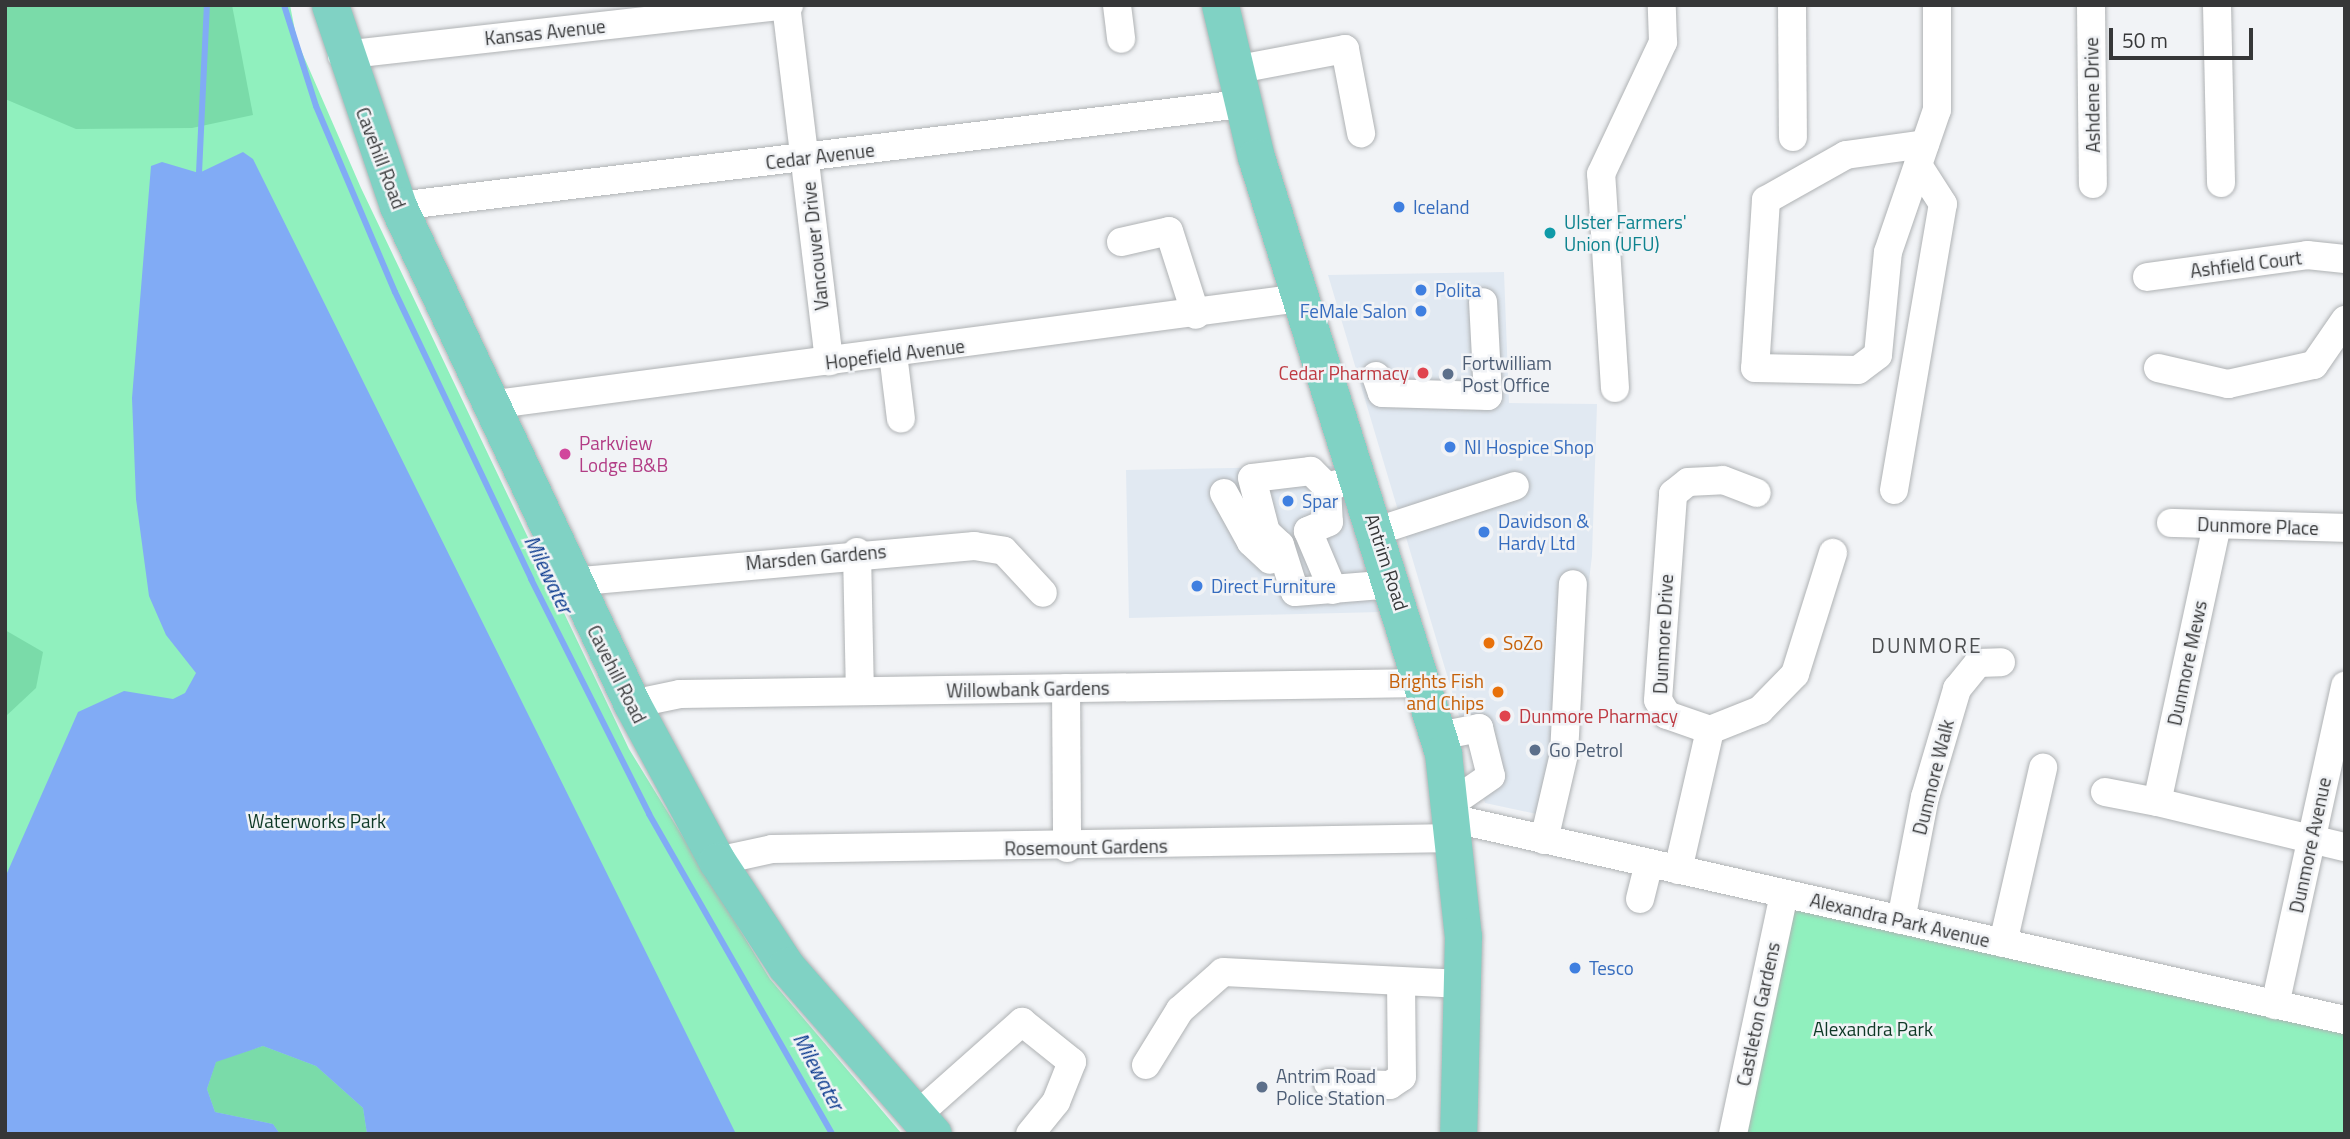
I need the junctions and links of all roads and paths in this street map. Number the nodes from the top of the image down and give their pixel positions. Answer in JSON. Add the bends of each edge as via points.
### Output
{"nodes":[{"id":1,"x":330,"y":5,"type":"edge"},
{"id":2,"x":787,"y":5,"type":"edge"},
{"id":3,"x":1117,"y":5,"type":"edge"},
{"id":4,"x":1220,"y":5,"type":"edge"},
{"id":5,"x":1662,"y":5,"type":"edge"},
{"id":6,"x":1792,"y":5,"type":"edge"},
{"id":7,"x":1937,"y":5,"type":"edge"},
{"id":8,"x":2091,"y":5,"type":"edge"},
{"id":9,"x":2217,"y":5,"type":"edge"},
{"id":10,"x":1121,"y":39,"type":"dead end"},
{"id":11,"x":342,"y":55,"type":"junction"},
{"id":12,"x":1237,"y":87,"type":"junction"},
{"id":13,"x":1361,"y":133,"type":"dead end"},
{"id":14,"x":1793,"y":138,"type":"dead end"},
{"id":15,"x":1922,"y":155,"type":"junction"},
{"id":16,"x":806,"y":158,"type":"junction"},
{"id":17,"x":2221,"y":183,"type":"dead end"},
{"id":18,"x":2093,"y":184,"type":"dead end"},
{"id":19,"x":398,"y":206,"type":"junction"},
{"id":20,"x":1121,"y":242,"type":"dead end"},
{"id":21,"x":2345,"y":259,"type":"edge"},
{"id":22,"x":2147,"y":277,"type":"dead end"},
{"id":23,"x":1301,"y":298,"type":"junction"},
{"id":24,"x":1483,"y":302,"type":"dead end"},
{"id":25,"x":1196,"y":314,"type":"junction"},
{"id":26,"x":2345,"y":320,"type":"edge"},
{"id":27,"x":893,"y":354,"type":"junction"},
{"id":28,"x":830,"y":361,"type":"junction"},
{"id":29,"x":2158,"y":368,"type":"dead end"},
{"id":30,"x":1376,"y":376,"type":"dead end"},
{"id":31,"x":1615,"y":388,"type":"dead end"},
{"id":32,"x":489,"y":405,"type":"junction"},
{"id":33,"x":901,"y":419,"type":"dead end"},
{"id":34,"x":1344,"y":482,"type":"junction"},
{"id":35,"x":1515,"y":486,"type":"dead end"},
{"id":36,"x":1894,"y":490,"type":"dead end"},
{"id":37,"x":1224,"y":493,"type":"dead end"},
{"id":38,"x":1757,"y":493,"type":"dead end"},
{"id":39,"x":2171,"y":523,"type":"dead end"},
{"id":40,"x":2217,"y":525,"type":"junction"},
{"id":41,"x":2345,"y":528,"type":"edge"},
{"id":42,"x":1377,"y":531,"type":"junction"},
{"id":43,"x":857,"y":552,"type":"junction"},
{"id":44,"x":1833,"y":553,"type":"dead end"},
{"id":45,"x":571,"y":582,"type":"junction"},
{"id":46,"x":1394,"y":584,"type":"junction"},
{"id":47,"x":1573,"y":584,"type":"dead end"},
{"id":48,"x":1333,"y":590,"type":"junction"},
{"id":49,"x":1296,"y":592,"type":"junction"},
{"id":50,"x":1043,"y":593,"type":"dead end"},
{"id":51,"x":2001,"y":662,"type":"dead end"},
{"id":52,"x":1425,"y":683,"type":"junction"},
{"id":53,"x":2345,"y":685,"type":"edge"},
{"id":54,"x":1066,"y":688,"type":"junction"},
{"id":55,"x":860,"y":691,"type":"junction"},
{"id":56,"x":632,"y":704,"type":"junction"},
{"id":57,"x":1710,"y":730,"type":"junction"},
{"id":58,"x":2043,"y":768,"type":"dead end"},
{"id":59,"x":2105,"y":792,"type":"dead end"},
{"id":60,"x":2157,"y":802,"type":"junction"},
{"id":61,"x":1455,"y":820,"type":"junction"},
{"id":62,"x":2311,"y":839,"type":"junction"},
{"id":63,"x":1544,"y":840,"type":"junction"},
{"id":64,"x":2345,"y":847,"type":"edge"},
{"id":65,"x":1067,"y":848,"type":"junction"},
{"id":66,"x":717,"y":861,"type":"junction"},
{"id":67,"x":1649,"y":863,"type":"junction"},
{"id":68,"x":1678,"y":870,"type":"junction"},
{"id":69,"x":1784,"y":894,"type":"junction"},
{"id":70,"x":1640,"y":899,"type":"dead end"},
{"id":71,"x":1902,"y":920,"type":"junction"},
{"id":72,"x":2003,"y":943,"type":"junction"},
{"id":73,"x":1401,"y":982,"type":"junction"},
{"id":74,"x":1463,"y":984,"type":"junction"},
{"id":75,"x":2275,"y":1004,"type":"junction"},
{"id":76,"x":2345,"y":1020,"type":"edge"},
{"id":77,"x":1146,"y":1065,"type":"dead end"},
{"id":78,"x":1328,"y":1083,"type":"dead end"},
{"id":79,"x":924,"y":1125,"type":"edge"},
{"id":80,"x":1030,"y":1134,"type":"edge"},
{"id":81,"x":1458,"y":1134,"type":"edge"},
{"id":82,"x":1733,"y":1134,"type":"edge"}],
"edges":[{"from":1,"to":11,"type":"main road","name":"Cavehill Road"},
{"from":2,"to":11,"type":"street","name":"Kansas Avenue"},
{"from":2,"to":16,"type":"street","name":"Vancouver Drive"},
{"from":3,"to":10,"type":"street"},
{"from":4,"to":12,"type":"main road","name":"Antrim Road"},
{"from":5,"to":31,"type":"street","via":[[1663,42],[1601,174]]},
{"from":6,"to":14,"type":"street"},
{"from":7,"to":15,"type":"street","via":[[1937,93]]},
{"from":8,"to":18,"type":"street","name":"Ashdene Drive"},
{"from":9,"to":17,"type":"street"},
{"from":11,"to":19,"type":"main road","name":"Cavehill Road"},
{"from":12,"to":13,"type":"street","name":"Cedar Avenue","via":[[1345,49]]},
{"from":12,"to":16,"type":"street","name":"Cedar Avenue"},
{"from":12,"to":23,"type":"main road","name":"Antrim Road"},
{"from":15,"to":15,"type":"street","via":[[1888,252],[1878,355],[1871,366],[1755,368],[1766,200],[1846,155]]},
{"from":15,"to":36,"type":"street","via":[[1944,204]]},
{"from":16,"to":19,"type":"street","name":"Cedar Avenue"},
{"from":16,"to":28,"type":"street","name":"Vancouver Drive"},
{"from":19,"to":32,"type":"main road","name":"Cavehill Road"},
{"from":20,"to":25,"type":"street","via":[[1169,231]]},
{"from":21,"to":22,"type":"street","name":"Ashfield Court","via":[[2307,255]]},
{"from":23,"to":25,"type":"street","name":"Hopefield Avenue"},
{"from":23,"to":34,"type":"main road","name":"Antrim Road"},
{"from":24,"to":30,"type":"street","via":[[1488,396],[1382,393]]},
{"from":25,"to":27,"type":"street","name":"Hopefield Avenue"},
{"from":26,"to":29,"type":"street","via":[[2314,365],[2228,384]]},
{"from":27,"to":28,"type":"street","name":"Hopefield Avenue"},
{"from":27,"to":33,"type":"street"},
{"from":28,"to":32,"type":"street","name":"Hopefield Avenue"},
{"from":32,"to":45,"type":"main road","name":"Cavehill Road"},
{"from":34,"to":42,"type":"main road","name":"Antrim Road"},
{"from":34,"to":48,"type":"street","via":[[1329,522],[1308,531]]},
{"from":34,"to":49,"type":"street","via":[[1311,471],[1252,478],[1266,532],[1280,545]]},
{"from":35,"to":42,"type":"street"},
{"from":37,"to":49,"type":"street","via":[[1251,542],[1268,554],[1277,593]]},
{"from":38,"to":57,"type":"street","name":"Dunmore Drive","via":[[1723,480],[1688,482],[1673,494],[1658,701],[1667,715]]},
{"from":39,"to":40,"type":"street","name":"Dunmore Place"},
{"from":40,"to":41,"type":"street","name":"Dunmore Place"},
{"from":40,"to":60,"type":"street","name":"Dunmore Mews"},
{"from":42,"to":46,"type":"main road","name":"Antrim Road"},
{"from":43,"to":45,"type":"street","name":"Marsden Gardens"},
{"from":43,"to":50,"type":"street","name":"Marsden Gardens","via":[[974,546],[1004,551]]},
{"from":43,"to":55,"type":"street"},
{"from":44,"to":57,"type":"street","via":[[1795,674],[1760,710]]},
{"from":45,"to":56,"type":"main road","name":"Cavehill Road"},
{"from":46,"to":48,"type":"street"},
{"from":46,"to":52,"type":"main road","name":"Antrim Road"},
{"from":47,"to":63,"type":"street","via":[[1563,754]]},
{"from":48,"to":49,"type":"street"},
{"from":51,"to":71,"type":"street","name":"Dunmore Walk","via":[[1978,663],[1957,689],[1925,797]]},
{"from":52,"to":54,"type":"street","name":"Willowbank Gardens"},
{"from":52,"to":61,"type":"main road","name":"Antrim Road"},
{"from":53,"to":62,"type":"street","name":"Dunmore Avenue"},
{"from":54,"to":55,"type":"street","name":"Willowbank Gardens"},
{"from":54,"to":65,"type":"street"},
{"from":55,"to":56,"type":"street","name":"Willowbank Gardens","via":[[655,695]]},
{"from":56,"to":66,"type":"main road","name":"Cavehill Road"},
{"from":57,"to":68,"type":"street"},
{"from":58,"to":72,"type":"street"},
{"from":59,"to":60,"type":"street"},
{"from":60,"to":62,"type":"street"},
{"from":61,"to":63,"type":"street","name":"Alexandra Park Avenue"},
{"from":61,"to":65,"type":"street","name":"Rosemount Gardens"},
{"from":61,"to":74,"type":"main road","name":"Antrim Road"},
{"from":62,"to":64,"type":"street"},
{"from":62,"to":75,"type":"street","name":"Dunmore Avenue"},
{"from":63,"to":67,"type":"street","name":"Alexandra Park Avenue"},
{"from":65,"to":66,"type":"street","name":"Rosemount Gardens","via":[[772,849]]},
{"from":66,"to":79,"type":"main road","name":"Cavehill Road","via":[[786,966]]},
{"from":67,"to":68,"type":"street","name":"Alexandra Park Avenue"},
{"from":67,"to":70,"type":"street"},
{"from":68,"to":69,"type":"street","name":"Alexandra Park Avenue"},
{"from":69,"to":71,"type":"street","name":"Alexandra Park Avenue"},
{"from":69,"to":82,"type":"street","name":"Castleton Gardens"},
{"from":71,"to":72,"type":"street","name":"Alexandra Park Avenue"},
{"from":72,"to":75,"type":"street","name":"Alexandra Park Avenue"},
{"from":73,"to":74,"type":"street"},
{"from":73,"to":77,"type":"street","via":[[1223,972],[1181,1010]]},
{"from":73,"to":78,"type":"street","via":[[1402,1077],[1390,1085]]},
{"from":74,"to":81,"type":"main road","name":"Antrim Road"},
{"from":75,"to":76,"type":"street","name":"Alexandra Park Avenue"},
{"from":79,"to":80,"type":"street","via":[[1022,1022],[1072,1062],[1056,1102]]}]}
